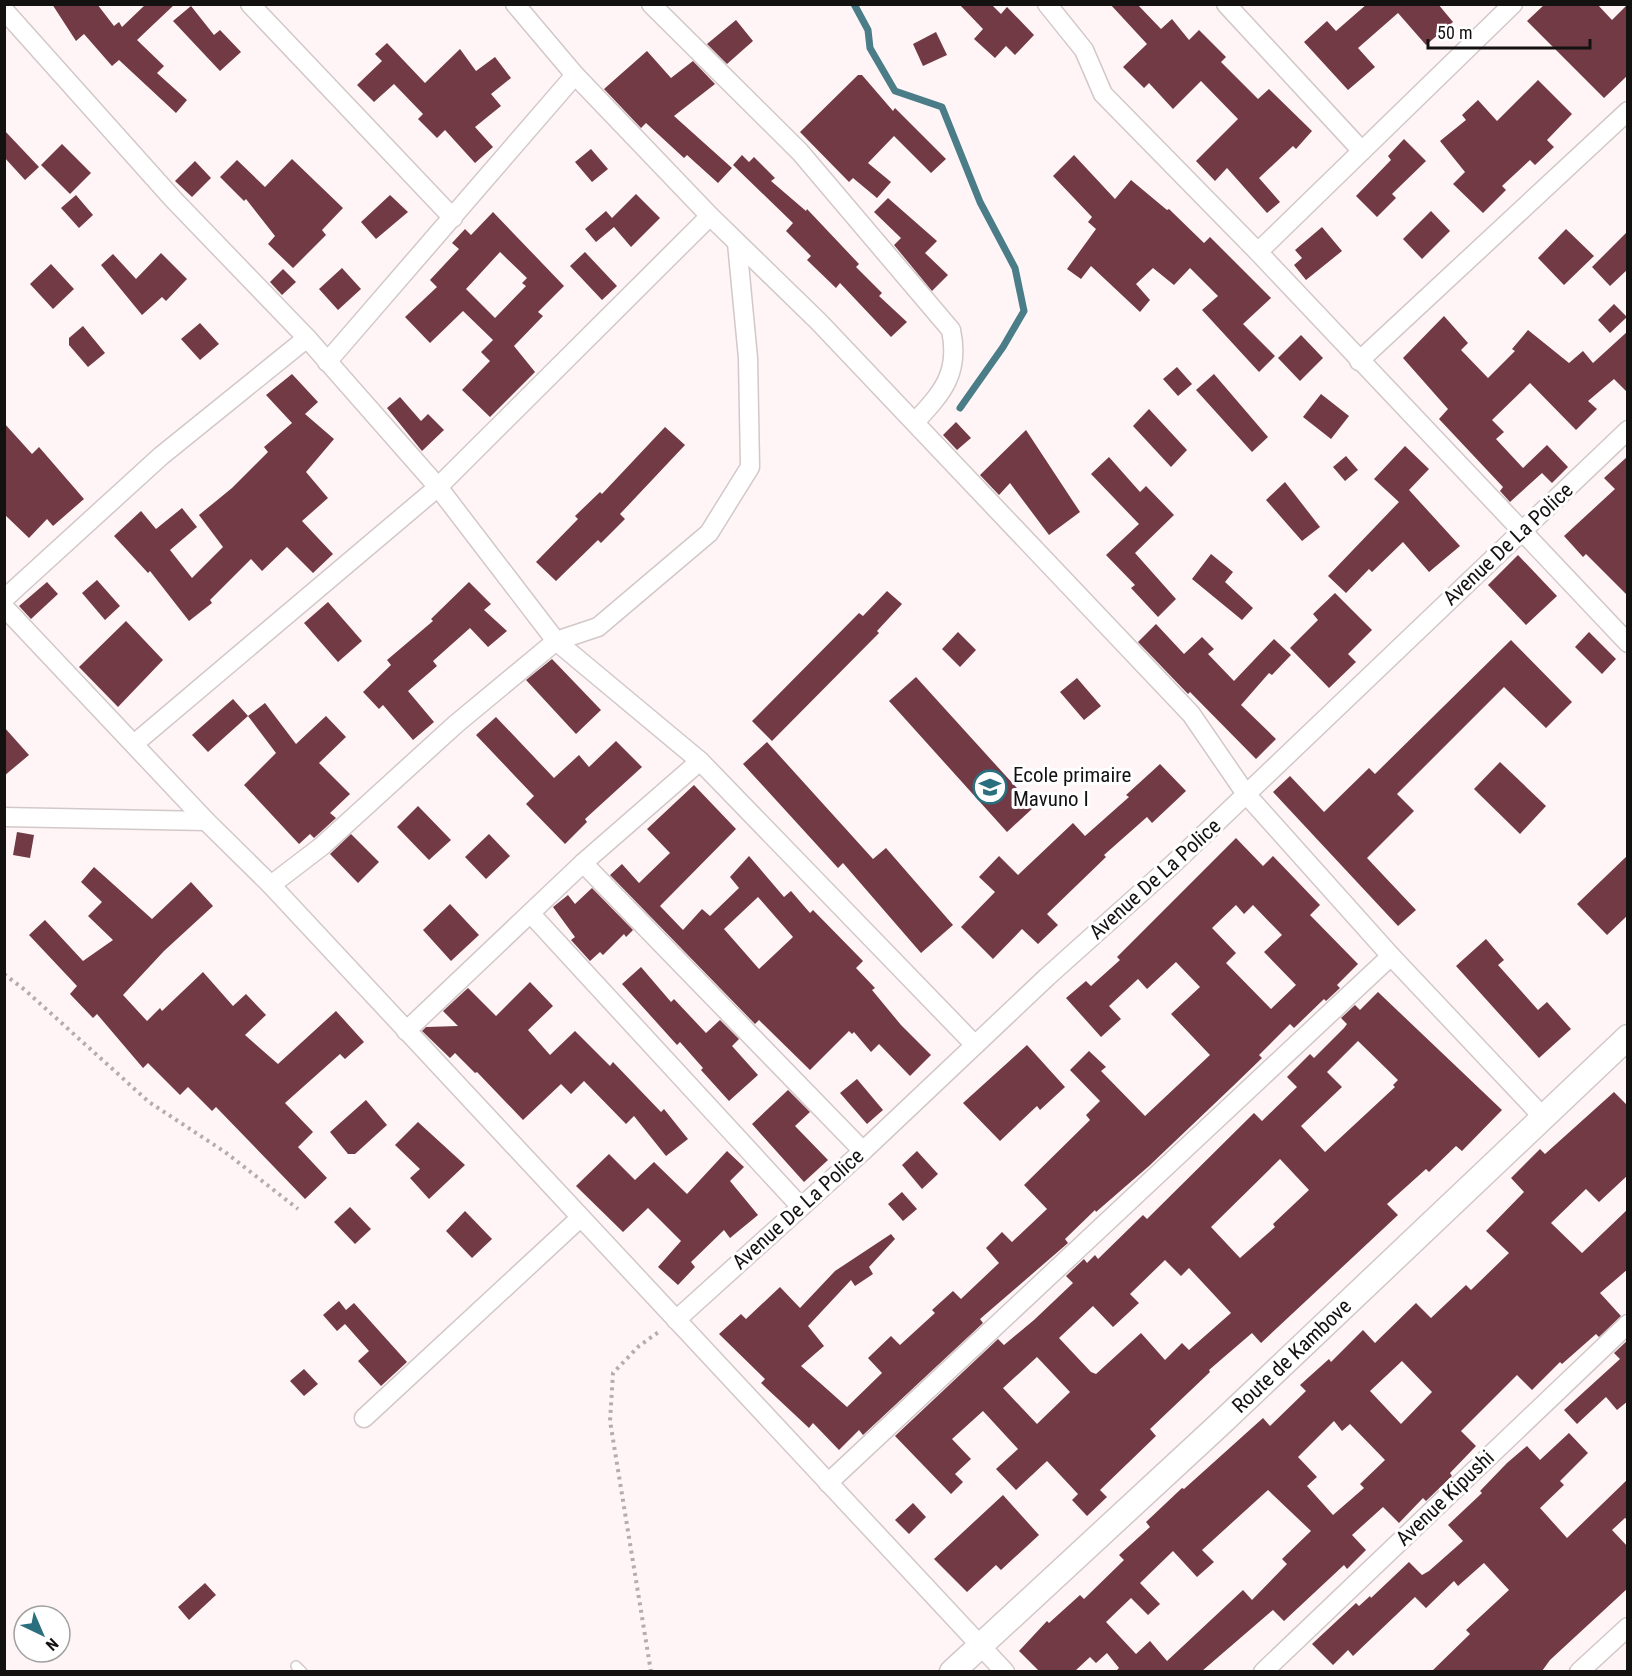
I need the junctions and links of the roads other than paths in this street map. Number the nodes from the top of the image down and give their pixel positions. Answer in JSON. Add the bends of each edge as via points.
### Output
{"nodes":[{"id":1,"x":250,"y":4,"type":"edge"},
{"id":2,"x":515,"y":4,"type":"edge"},
{"id":3,"x":651,"y":4,"type":"edge"},
{"id":4,"x":1047,"y":4,"type":"edge"},
{"id":5,"x":1226,"y":4,"type":"edge"},
{"id":6,"x":1513,"y":4,"type":"edge"},
{"id":7,"x":4,"y":10,"type":"edge"},
{"id":8,"x":575,"y":75,"type":"junction"},
{"id":9,"x":1628,"y":111,"type":"edge"},
{"id":10,"x":1362,"y":151,"type":"junction"},
{"id":11,"x":710,"y":216,"type":"junction"},
{"id":12,"x":453,"y":218,"type":"junction"},
{"id":13,"x":737,"y":243,"type":"junction"},
{"id":14,"x":1258,"y":252,"type":"junction"},
{"id":15,"x":307,"y":338,"type":"junction"},
{"id":16,"x":1359,"y":361,"type":"junction"},
{"id":17,"x":327,"y":362,"type":"junction"},
{"id":18,"x":915,"y":422,"type":"junction"},
{"id":19,"x":1628,"y":430,"type":"edge"},
{"id":20,"x":438,"y":487,"type":"junction"},
{"id":21,"x":1521,"y":532,"type":"junction"},
{"id":22,"x":4,"y":599,"type":"edge"},
{"id":23,"x":4,"y":607,"type":"edge"},
{"id":24,"x":556,"y":641,"type":"junction"},
{"id":25,"x":1628,"y":643,"type":"edge"},
{"id":26,"x":134,"y":744,"type":"junction"},
{"id":27,"x":700,"y":761,"type":"junction"},
{"id":28,"x":1246,"y":794,"type":"junction"},
{"id":29,"x":4,"y":817,"type":"edge"},
{"id":30,"x":206,"y":821,"type":"junction"},
{"id":31,"x":583,"y":863,"type":"junction"},
{"id":32,"x":272,"y":885,"type":"junction"},
{"id":33,"x":531,"y":914,"type":"junction"},
{"id":34,"x":1391,"y":956,"type":"junction"},
{"id":35,"x":406,"y":1031,"type":"junction"},
{"id":36,"x":1628,"y":1037,"type":"edge"},
{"id":37,"x":975,"y":1045,"type":"junction"},
{"id":38,"x":1544,"y":1118,"type":"junction"},
{"id":39,"x":863,"y":1151,"type":"junction"},
{"id":40,"x":801,"y":1207,"type":"junction"},
{"id":41,"x":580,"y":1218,"type":"junction"},
{"id":42,"x":676,"y":1320,"type":"junction"},
{"id":43,"x":1628,"y":1324,"type":"edge"},
{"id":44,"x":364,"y":1418,"type":"dead end"},
{"id":45,"x":828,"y":1483,"type":"junction"},
{"id":46,"x":1628,"y":1627,"type":"edge"},
{"id":47,"x":980,"y":1645,"type":"junction"},
{"id":48,"x":952,"y":1671,"type":"edge"},
{"id":49,"x":1005,"y":1671,"type":"edge"},
{"id":50,"x":1263,"y":1671,"type":"edge"},
{"id":51,"x":1579,"y":1671,"type":"edge"}],
"edges":[{"from":1,"to":12,"type":"street"},
{"from":2,"to":8,"type":"street"},
{"from":3,"to":18,"type":"street","via":[[800,152],[951,330],[955,346],[953,366],[941,393]]},
{"from":4,"to":14,"type":"street","via":[[1084,50],[1103,94]]},
{"from":5,"to":10,"type":"street"},
{"from":6,"to":10,"type":"street"},
{"from":7,"to":15,"type":"street","via":[[173,199]]},
{"from":8,"to":11,"type":"street"},
{"from":8,"to":12,"type":"street"},
{"from":9,"to":16,"type":"street"},
{"from":10,"to":14,"type":"street"},
{"from":11,"to":13,"type":"street"},
{"from":11,"to":20,"type":"street"},
{"from":12,"to":17,"type":"street"},
{"from":13,"to":18,"type":"street"},
{"from":13,"to":24,"type":"street","via":[[748,358],[750,466],[708,533],[598,627]]},
{"from":14,"to":16,"type":"street"},
{"from":15,"to":17,"type":"street"},
{"from":15,"to":22,"type":"street","via":[[161,456]]},
{"from":16,"to":21,"type":"street"},
{"from":17,"to":20,"type":"street"},
{"from":18,"to":28,"type":"street","via":[[1191,714]]},
{"from":19,"to":21,"type":"street","name":"Avenue De La Police"},
{"from":20,"to":24,"type":"street"},
{"from":20,"to":26,"type":"street"},
{"from":21,"to":25,"type":"street"},
{"from":21,"to":28,"type":"street","name":"Avenue De La Police"},
{"from":23,"to":26,"type":"street"},
{"from":24,"to":27,"type":"street"},
{"from":24,"to":32,"type":"street","via":[[456,724],[322,846]]},
{"from":26,"to":30,"type":"street"},
{"from":27,"to":31,"type":"street"},
{"from":27,"to":37,"type":"street"},
{"from":28,"to":34,"type":"street"},
{"from":28,"to":37,"type":"street","name":"Avenue De La Police"},
{"from":29,"to":30,"type":"street"},
{"from":30,"to":32,"type":"street"},
{"from":31,"to":33,"type":"street"},
{"from":31,"to":39,"type":"street"},
{"from":32,"to":35,"type":"street"},
{"from":33,"to":35,"type":"street"},
{"from":33,"to":40,"type":"street"},
{"from":34,"to":38,"type":"street"},
{"from":34,"to":45,"type":"street"},
{"from":35,"to":41,"type":"street"},
{"from":36,"to":38,"type":"street","name":"Route de Kambove"},
{"from":37,"to":39,"type":"street","name":"Avenue De La Police"},
{"from":38,"to":47,"type":"street","name":"Route de Kambove"},
{"from":39,"to":40,"type":"street","name":"Avenue De La Police"},
{"from":40,"to":42,"type":"street","name":"Avenue De La Police"},
{"from":41,"to":42,"type":"street"},
{"from":41,"to":44,"type":"street"},
{"from":42,"to":45,"type":"street"},
{"from":43,"to":50,"type":"street","name":"Avenue Kipushi"},
{"from":45,"to":47,"type":"street"},
{"from":46,"to":51,"type":"street"},
{"from":47,"to":48,"type":"street","name":"Route de Kambove"},
{"from":47,"to":49,"type":"street"}]}
